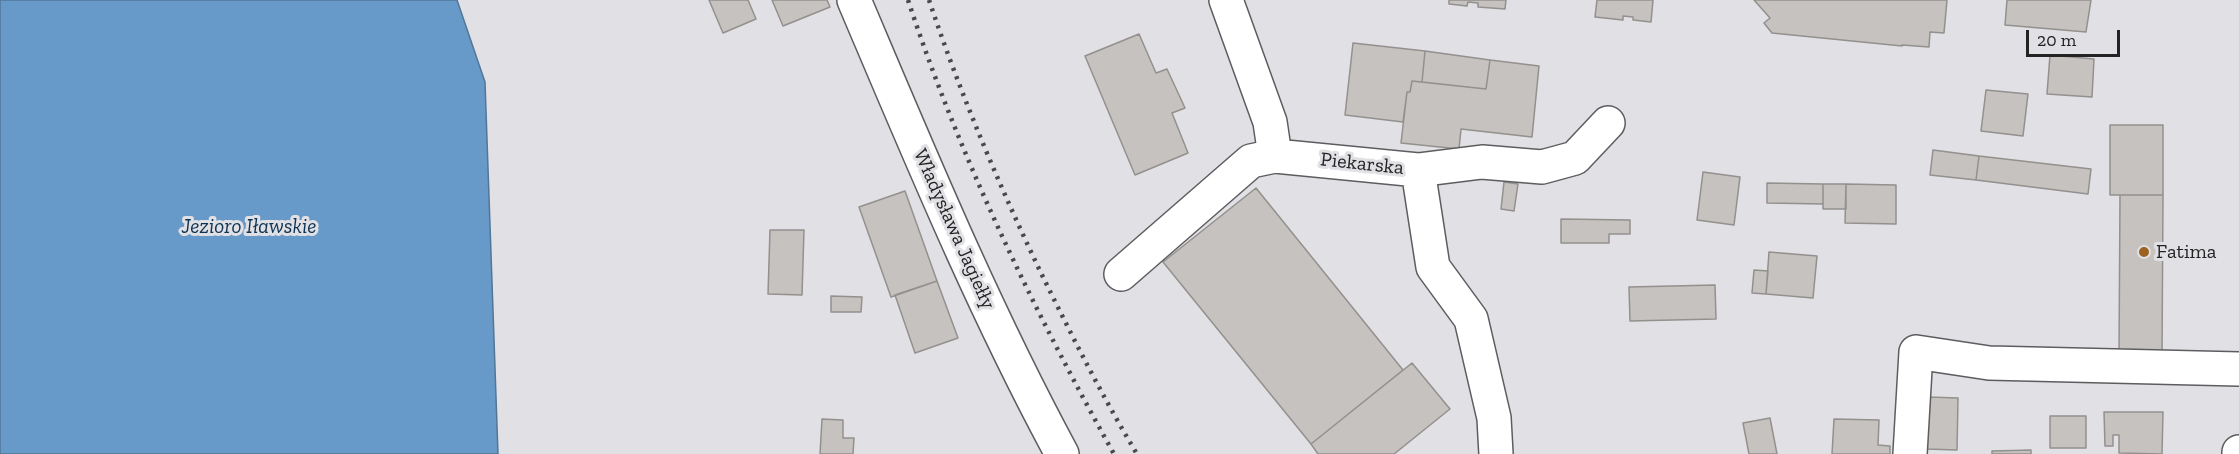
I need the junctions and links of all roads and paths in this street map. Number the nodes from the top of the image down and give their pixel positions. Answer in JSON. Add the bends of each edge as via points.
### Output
{"nodes":[{"id":1,"x":854,"y":0,"type":"edge"},
{"id":2,"x":1226,"y":0,"type":"edge"},
{"id":3,"x":1608,"y":123,"type":"dead end"},
{"id":4,"x":1275,"y":156,"type":"junction"},
{"id":5,"x":1418,"y":170,"type":"junction"},
{"id":6,"x":1121,"y":274,"type":"dead end"},
{"id":7,"x":2239,"y":369,"type":"edge"},
{"id":8,"x":1062,"y":454,"type":"edge"},
{"id":9,"x":1496,"y":454,"type":"edge"},
{"id":10,"x":1910,"y":454,"type":"edge"}],
"edges":[{"from":1,"to":8,"type":"street","name":"Władysława Jagiełły","via":[[927,170],[1031,397]]},
{"from":2,"to":4,"type":"street","via":[[1270,122]]},
{"from":3,"to":5,"type":"street","via":[[1575,158],[1542,167],[1482,162]]},
{"from":4,"to":5,"type":"street","name":"Piekarska"},
{"from":4,"to":6,"type":"street","name":"Piekarska","via":[[1251,161]]},
{"from":5,"to":9,"type":"street","name":"Piekarska","via":[[1433,267],[1471,319],[1494,418]]},
{"from":7,"to":10,"type":"street","via":[[1989,363],[1916,352]]}]}
